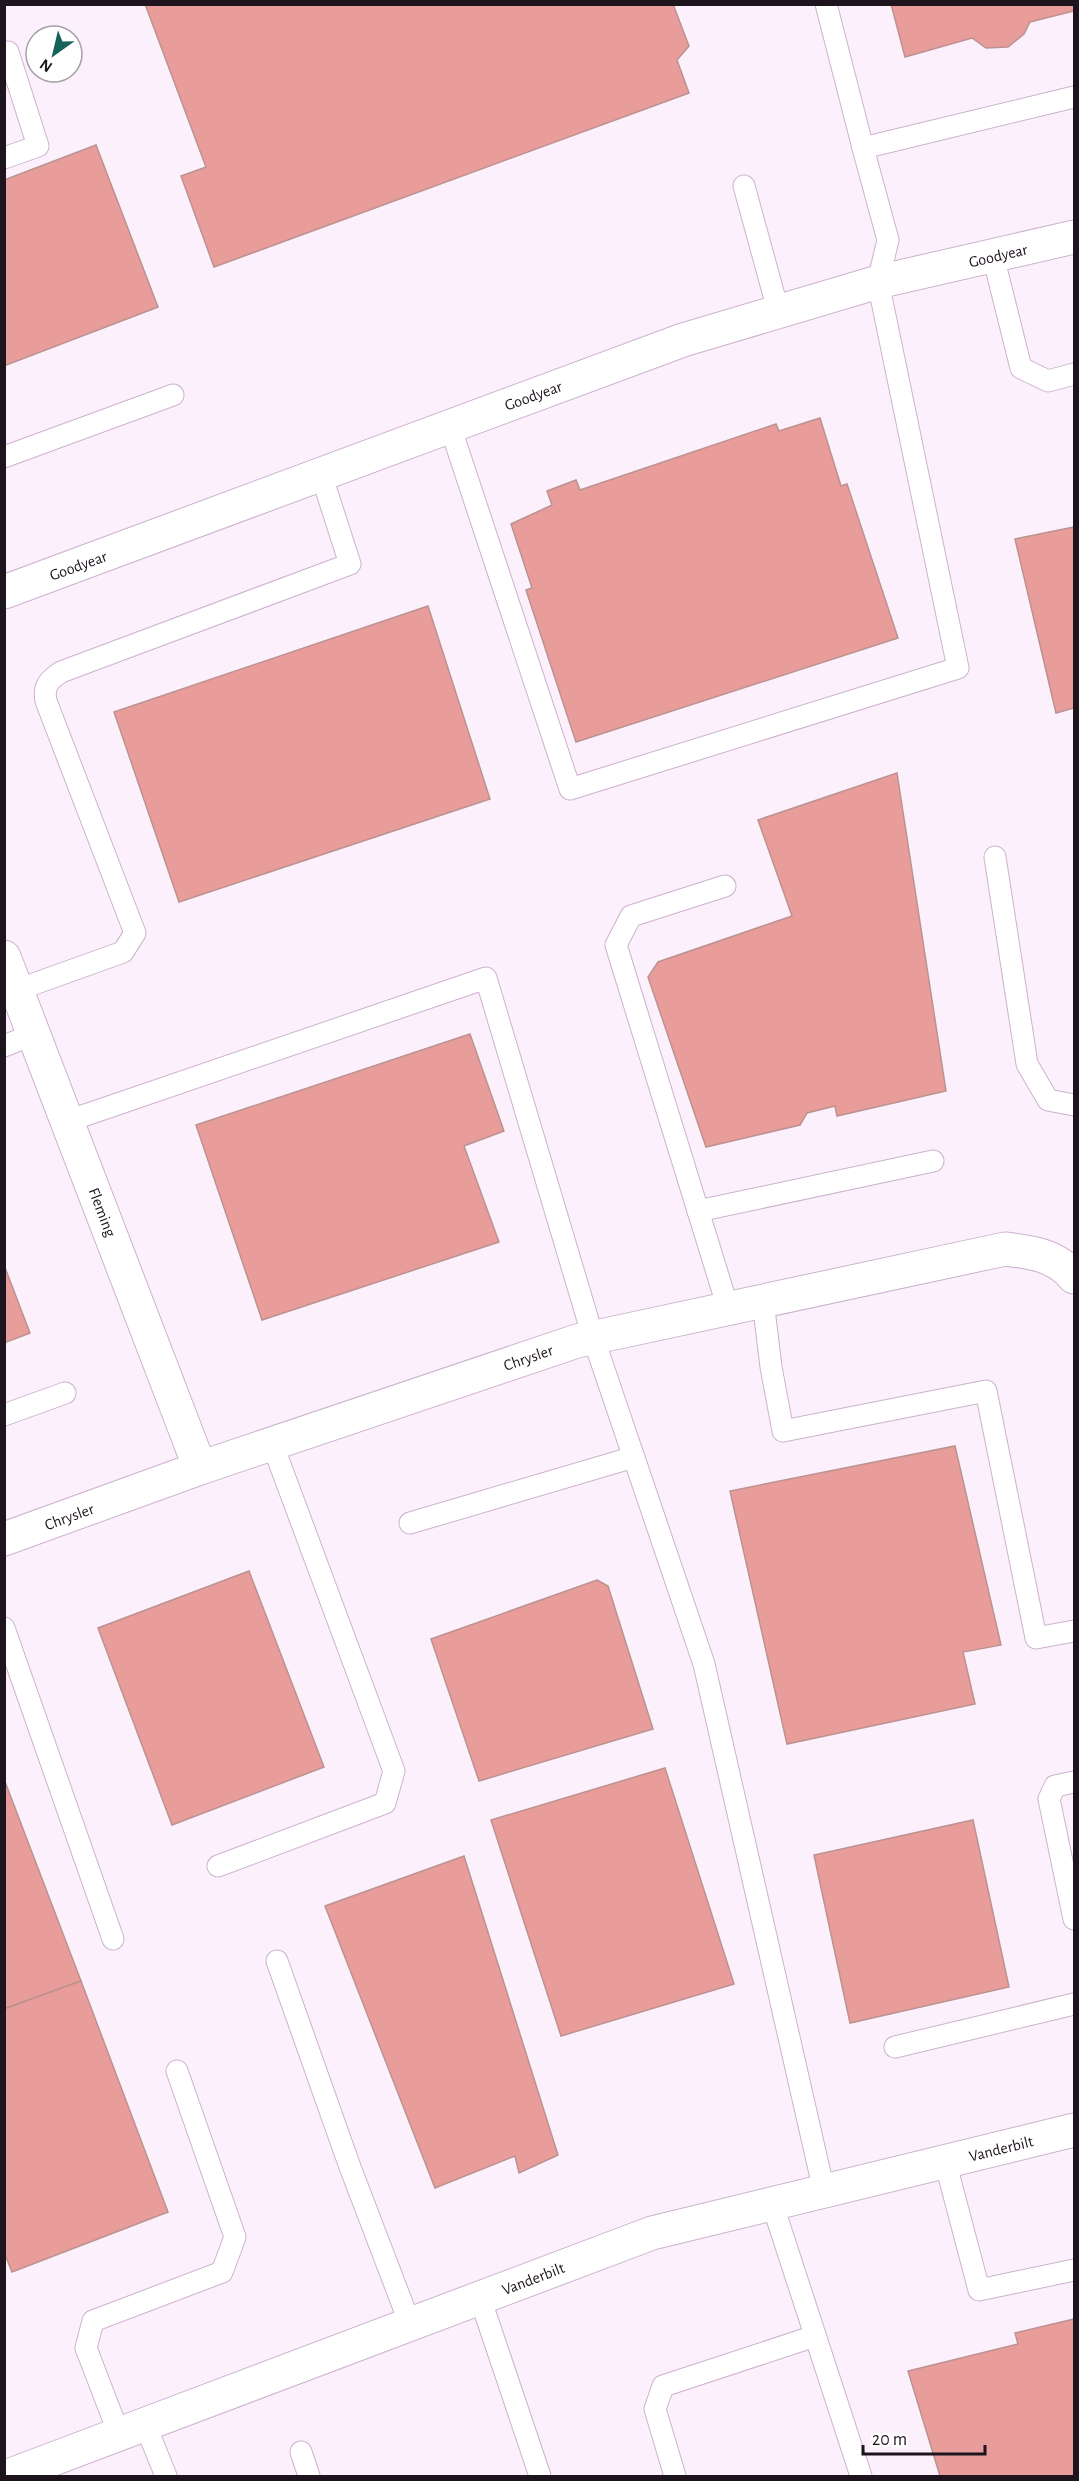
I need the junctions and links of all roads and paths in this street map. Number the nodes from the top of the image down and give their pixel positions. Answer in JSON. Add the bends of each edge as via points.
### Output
{"nodes":[{"id":1,"x":826,"y":4,"type":"edge"},
{"id":2,"x":4,"y":54,"type":"edge"},
{"id":3,"x":1074,"y":97,"type":"edge"},
{"id":4,"x":863,"y":148,"type":"junction"},
{"id":5,"x":4,"y":159,"type":"edge"},
{"id":6,"x":744,"y":186,"type":"dead end"},
{"id":7,"x":1074,"y":237,"type":"edge"},
{"id":8,"x":993,"y":256,"type":"junction"},
{"id":9,"x":878,"y":282,"type":"junction"},
{"id":10,"x":778,"y":310,"type":"junction"},
{"id":11,"x":1074,"y":374,"type":"edge"},
{"id":12,"x":173,"y":395,"type":"dead end"},
{"id":13,"x":450,"y":426,"type":"junction"},
{"id":14,"x":4,"y":457,"type":"edge"},
{"id":15,"x":321,"y":474,"type":"junction"},
{"id":16,"x":4,"y":592,"type":"edge"},
{"id":17,"x":995,"y":857,"type":"dead end"},
{"id":18,"x":725,"y":886,"type":"dead end"},
{"id":19,"x":4,"y":957,"type":"edge"},
{"id":20,"x":17,"y":990,"type":"junction"},
{"id":21,"x":19,"y":1040,"type":"edge"},
{"id":22,"x":1074,"y":1105,"type":"edge"},
{"id":23,"x":68,"y":1121,"type":"junction"},
{"id":24,"x":933,"y":1161,"type":"dead end"},
{"id":25,"x":698,"y":1211,"type":"junction"},
{"id":26,"x":1070,"y":1272,"type":"edge"},
{"id":27,"x":763,"y":1301,"type":"junction"},
{"id":28,"x":728,"y":1308,"type":"junction"},
{"id":29,"x":593,"y":1337,"type":"junction"},
{"id":30,"x":65,"y":1393,"type":"dead end"},
{"id":31,"x":4,"y":1415,"type":"edge"},
{"id":32,"x":272,"y":1443,"type":"junction"},
{"id":33,"x":634,"y":1456,"type":"junction"},
{"id":34,"x":200,"y":1468,"type":"junction"},
{"id":35,"x":410,"y":1523,"type":"dead end"},
{"id":36,"x":4,"y":1539,"type":"edge"},
{"id":37,"x":4,"y":1628,"type":"edge"},
{"id":38,"x":1074,"y":1631,"type":"edge"},
{"id":39,"x":12,"y":1674,"type":"edge"},
{"id":40,"x":1074,"y":1782,"type":"edge"},
{"id":41,"x":218,"y":1866,"type":"dead end"},
{"id":42,"x":1074,"y":1920,"type":"edge"},
{"id":43,"x":113,"y":1939,"type":"dead end"},
{"id":44,"x":277,"y":1961,"type":"dead end"},
{"id":45,"x":1074,"y":2004,"type":"edge"},
{"id":46,"x":895,"y":2047,"type":"dead end"},
{"id":47,"x":177,"y":2072,"type":"dead end"},
{"id":48,"x":1074,"y":2130,"type":"edge"},
{"id":49,"x":945,"y":2161,"type":"junction"},
{"id":50,"x":824,"y":2191,"type":"junction"},
{"id":51,"x":772,"y":2203,"type":"junction"},
{"id":52,"x":1074,"y":2270,"type":"edge"},
{"id":53,"x":480,"y":2298,"type":"junction"},
{"id":54,"x":410,"y":2324,"type":"junction"},
{"id":55,"x":815,"y":2336,"type":"junction"},
{"id":56,"x":132,"y":2429,"type":"junction"},
{"id":57,"x":301,"y":2452,"type":"dead end"},
{"id":58,"x":8,"y":2476,"type":"edge"},
{"id":59,"x":166,"y":2476,"type":"edge"},
{"id":60,"x":309,"y":2476,"type":"edge"},
{"id":61,"x":540,"y":2476,"type":"edge"},
{"id":62,"x":675,"y":2476,"type":"edge"},
{"id":63,"x":861,"y":2476,"type":"edge"}],
"edges":[{"from":1,"to":4,"type":"lane"},
{"from":2,"to":5,"type":"lane","via":[[8,52],[38,146]]},
{"from":3,"to":4,"type":"lane"},
{"from":4,"to":9,"type":"lane","via":[[888,240]]},
{"from":6,"to":10,"type":"lane"},
{"from":7,"to":8,"type":"street","name":"Goodyear"},
{"from":8,"to":9,"type":"street","name":"Goodyear"},
{"from":8,"to":11,"type":"lane","via":[[1021,368],[1048,381]]},
{"from":9,"to":10,"type":"street","name":"Goodyear"},
{"from":9,"to":13,"type":"lane","via":[[958,668],[570,789]]},
{"from":10,"to":13,"type":"street","name":"Goodyear","via":[[683,340]]},
{"from":12,"to":14,"type":"lane"},
{"from":13,"to":15,"type":"street","name":"Goodyear"},
{"from":15,"to":16,"type":"street","name":"Goodyear"},
{"from":15,"to":20,"type":"lane","via":[[350,564],[61,672],[50,680],[44,691],[46,701],[135,933],[123,952]]},
{"from":17,"to":22,"type":"lane","via":[[1027,1064],[1048,1100]]},
{"from":18,"to":25,"type":"lane","via":[[631,916],[616,945]]},
{"from":19,"to":20,"type":"street","name":"Fleming"},
{"from":20,"to":21,"type":"street","name":"Fleming"},
{"from":21,"to":23,"type":"street","name":"Fleming"},
{"from":23,"to":29,"type":"lane","via":[[486,978]]},
{"from":23,"to":34,"type":"street","name":"Fleming"},
{"from":24,"to":25,"type":"lane"},
{"from":25,"to":28,"type":"lane"},
{"from":26,"to":27,"type":"street","name":"Chrysler","via":[[1037,1252],[1005,1249]]},
{"from":27,"to":28,"type":"street","name":"Chrysler"},
{"from":27,"to":38,"type":"lane","via":[[783,1431],[986,1391],[1036,1638]]},
{"from":28,"to":29,"type":"street","name":"Chrysler"},
{"from":29,"to":32,"type":"street","name":"Chrysler"},
{"from":29,"to":33,"type":"lane"},
{"from":30,"to":31,"type":"lane"},
{"from":32,"to":34,"type":"street","name":"Chrysler"},
{"from":32,"to":41,"type":"lane","via":[[394,1771],[385,1803]]},
{"from":33,"to":35,"type":"lane"},
{"from":33,"to":50,"type":"lane","via":[[704,1664]]},
{"from":34,"to":36,"type":"street","name":"Chrysler"},
{"from":37,"to":39,"type":"lane"},
{"from":39,"to":43,"type":"lane"},
{"from":40,"to":42,"type":"lane","via":[[1055,1786],[1049,1800]]},
{"from":44,"to":54,"type":"lane"},
{"from":45,"to":46,"type":"lane"},
{"from":47,"to":56,"type":"lane","via":[[235,2236],[222,2272],[93,2322],[86,2348]]},
{"from":48,"to":49,"type":"street","name":"Vanderbilt"},
{"from":49,"to":50,"type":"street","name":"Vanderbilt"},
{"from":49,"to":52,"type":"lane","via":[[979,2290]]},
{"from":50,"to":51,"type":"street","name":"Vanderbilt"},
{"from":51,"to":53,"type":"street","name":"Vanderbilt","via":[[652,2233]]},
{"from":51,"to":55,"type":"lane"},
{"from":53,"to":54,"type":"street","name":"Vanderbilt"},
{"from":53,"to":61,"type":"lane"},
{"from":54,"to":56,"type":"street","name":"Vanderbilt"},
{"from":55,"to":62,"type":"lane","via":[[663,2386],[656,2409]]},
{"from":55,"to":63,"type":"lane"},
{"from":56,"to":58,"type":"street","name":"Vanderbilt"},
{"from":56,"to":59,"type":"lane"},
{"from":57,"to":60,"type":"lane"}]}
